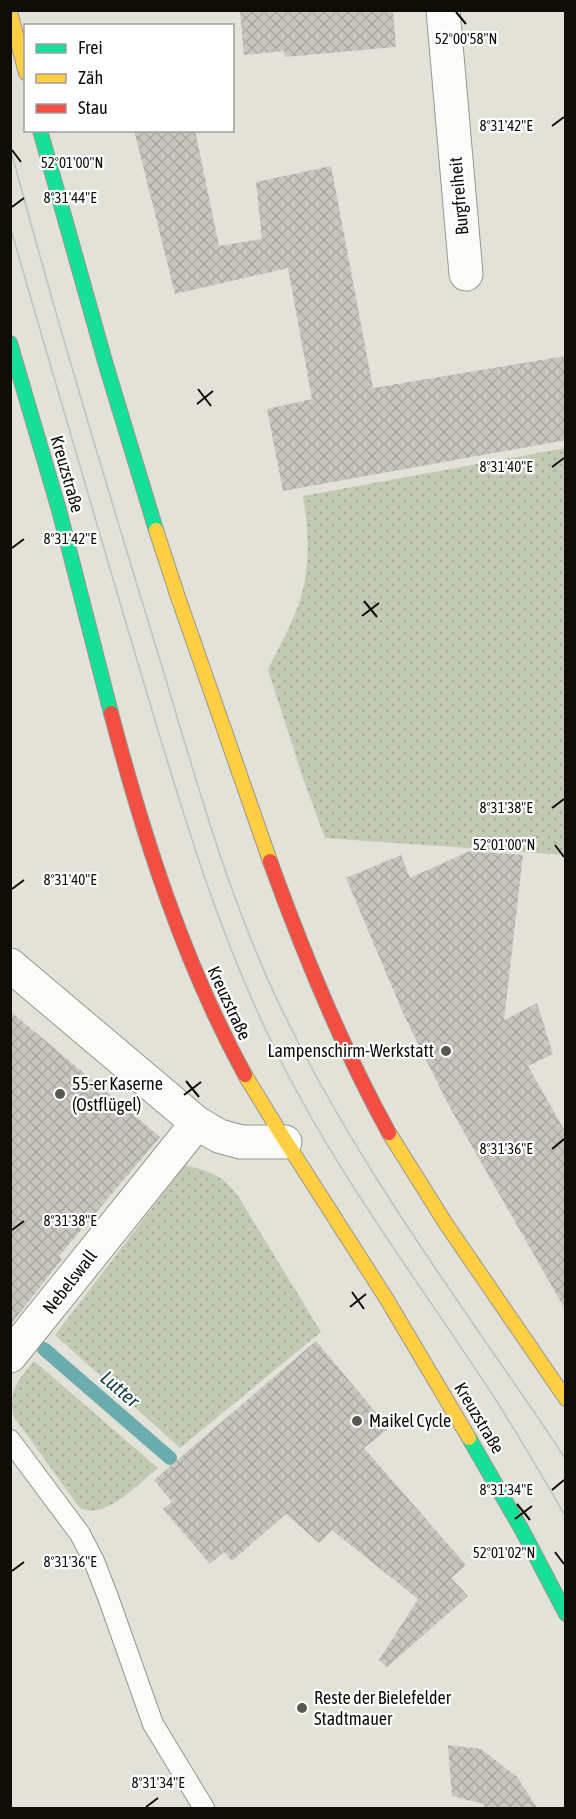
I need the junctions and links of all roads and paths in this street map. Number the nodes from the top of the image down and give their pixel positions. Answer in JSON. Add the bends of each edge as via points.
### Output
{"nodes":[{"id":1,"x":443,"y":10,"type":"edge"},
{"id":2,"x":10,"y":12,"type":"edge"},
{"id":3,"x":24,"y":65,"type":"edge"},
{"id":4,"x":41,"y":132,"type":"edge"},
{"id":5,"x":466,"y":274,"type":"dead end"},
{"id":6,"x":10,"y":343,"type":"edge"},
{"id":7,"x":10,"y":965,"type":"edge"},
{"id":8,"x":197,"y":1124,"type":"junction"},
{"id":9,"x":285,"y":1142,"type":"junction"},
{"id":10,"x":14,"y":1352,"type":"edge"},
{"id":11,"x":566,"y":1399,"type":"edge"},
{"id":12,"x":10,"y":1440,"type":"edge"},
{"id":13,"x":566,"y":1614,"type":"edge"},
{"id":14,"x":204,"y":1809,"type":"edge"}],
"edges":[{"from":1,"to":5,"type":"street","name":"Burgfreiheit"},
{"from":2,"to":3,"type":"main road"},
{"from":4,"to":11,"type":"main road","via":[[171,573],[300,940],[342,1041],[394,1141],[435,1210]]},
{"from":6,"to":9,"type":"main road","name":"Kreuzstraße","via":[[73,561],[130,787],[159,876],[212,1011]]},
{"from":7,"to":8,"type":"street"},
{"from":8,"to":9,"type":"street","via":[[241,1142]]},
{"from":8,"to":10,"type":"street","name":"Nebelswall"},
{"from":9,"to":13,"type":"main road","name":"Kreuzstraße","via":[[458,1418]]},
{"from":12,"to":14,"type":"lane","via":[[80,1534],[108,1597],[153,1725]]}]}
